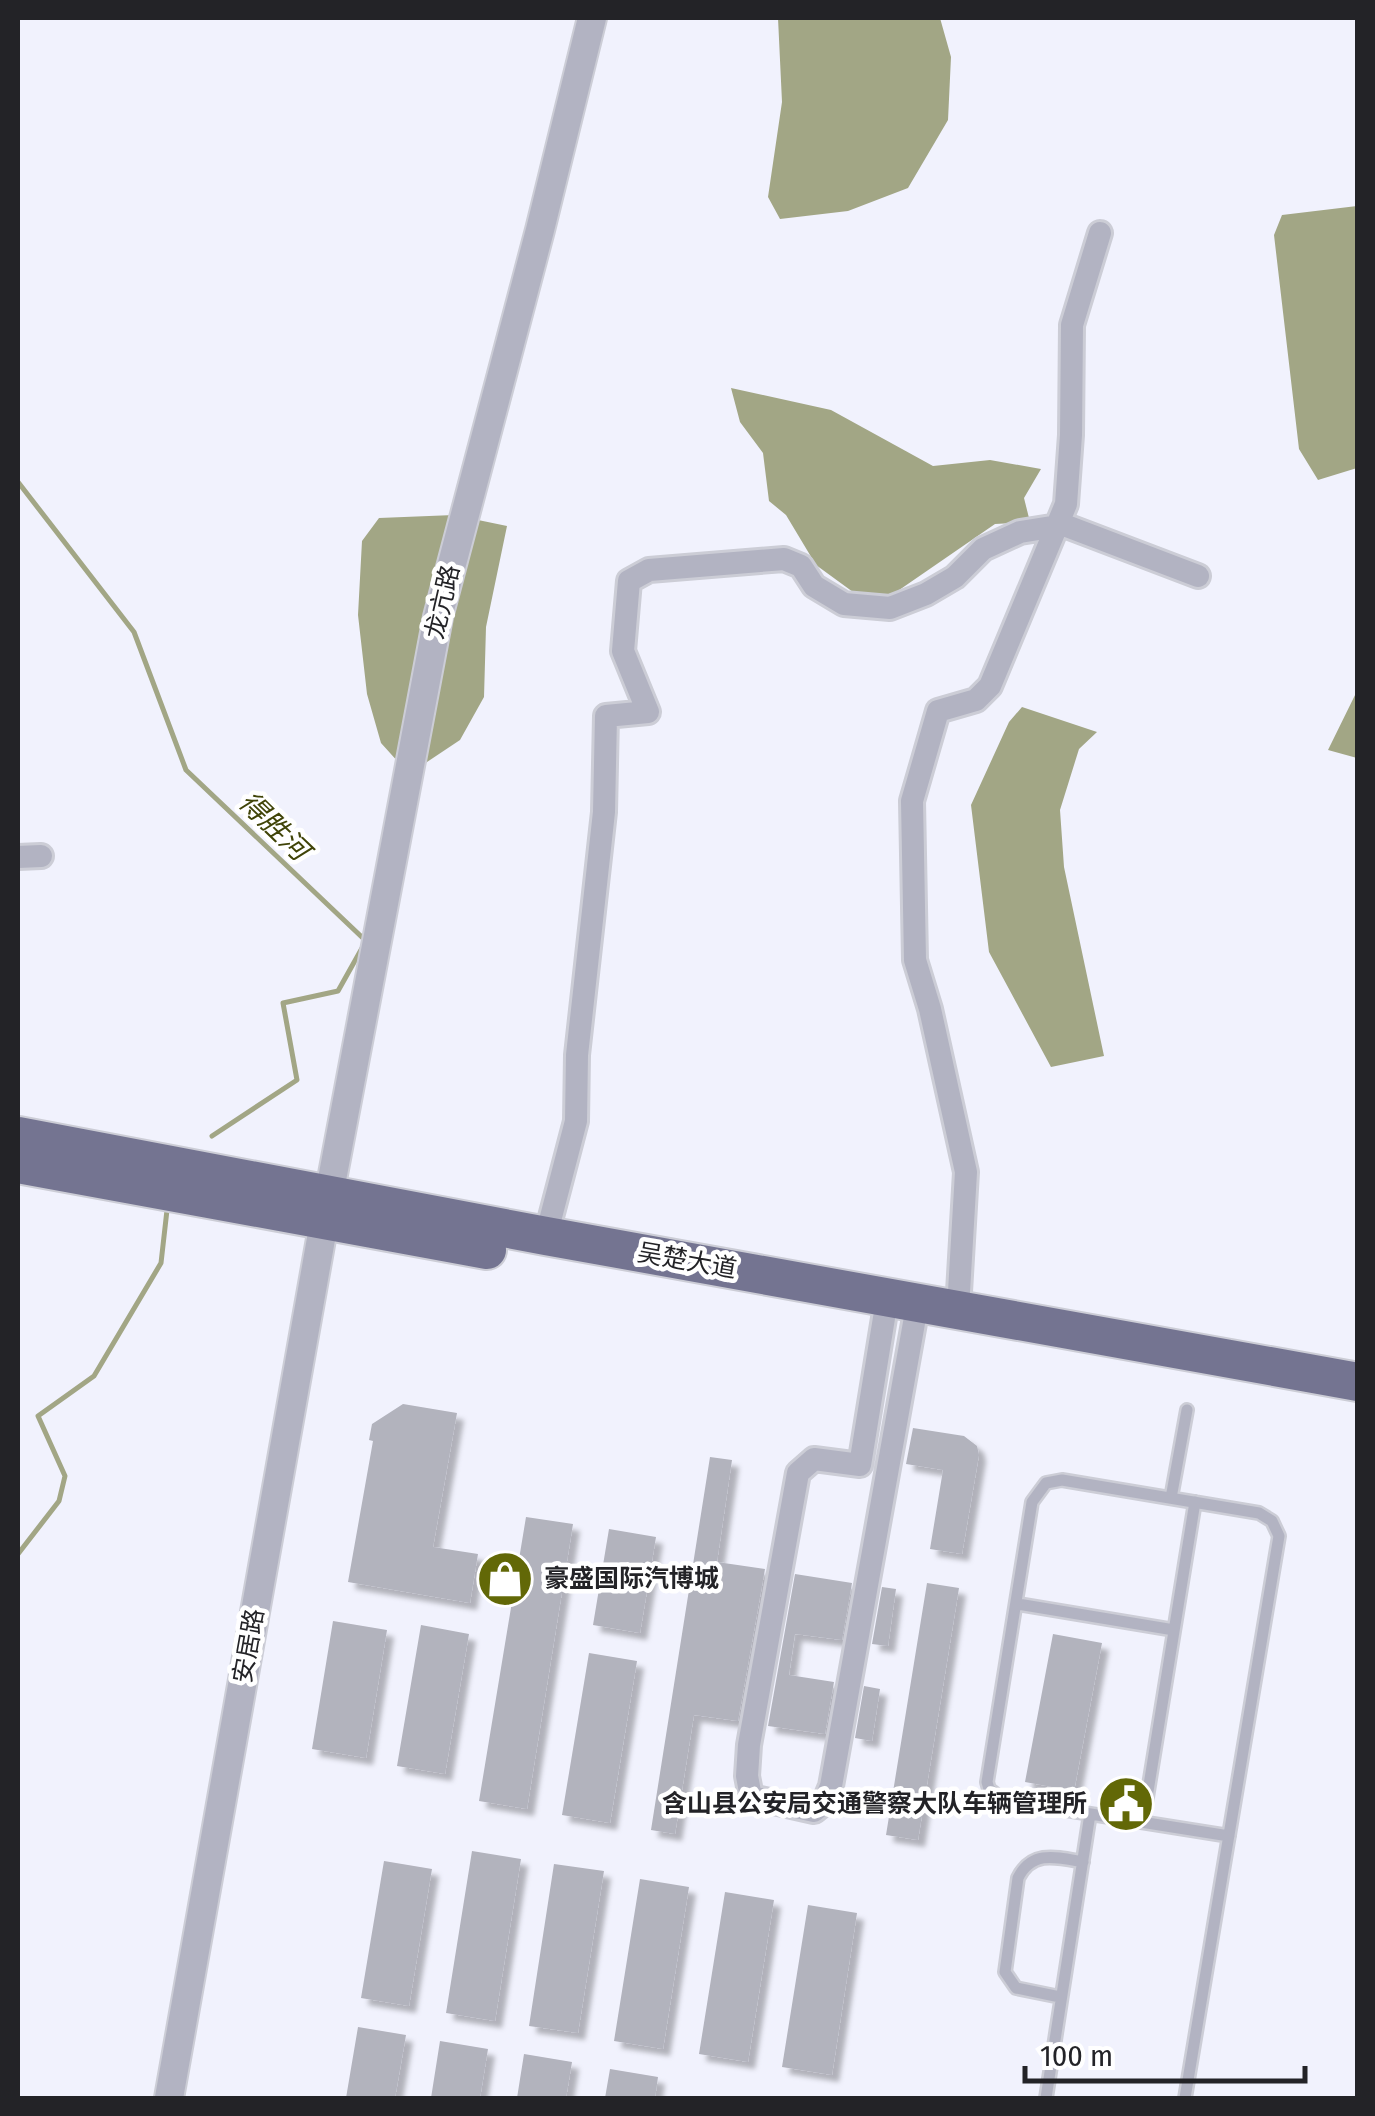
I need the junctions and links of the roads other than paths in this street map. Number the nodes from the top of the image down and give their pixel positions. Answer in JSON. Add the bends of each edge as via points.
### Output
{"nodes":[{"id":1,"x":592,"y":18,"type":"edge"},
{"id":2,"x":1100,"y":233,"type":"dead end"},
{"id":3,"x":1057,"y":526,"type":"junction"},
{"id":4,"x":1198,"y":576,"type":"dead end"},
{"id":5,"x":18,"y":1136,"type":"edge"},
{"id":6,"x":72,"y":1160,"type":"junction"},
{"id":7,"x":18,"y":1164,"type":"edge"},
{"id":8,"x":327,"y":1208,"type":"junction"},
{"id":9,"x":546,"y":1236,"type":"junction"},
{"id":10,"x":958,"y":1309,"type":"junction"},
{"id":11,"x":899,"y":1321,"type":"junction"},
{"id":12,"x":1358,"y":1382,"type":"edge"},
{"id":13,"x":1358,"y":1408,"type":"edge"},
{"id":14,"x":1187,"y":1410,"type":"dead end"},
{"id":15,"x":1171,"y":1498,"type":"junction"},
{"id":16,"x":1195,"y":1502,"type":"junction"},
{"id":17,"x":1018,"y":1604,"type":"junction"},
{"id":18,"x":1174,"y":1630,"type":"junction"},
{"id":19,"x":1090,"y":1814,"type":"junction"},
{"id":20,"x":1142,"y":1822,"type":"junction"},
{"id":21,"x":1229,"y":1836,"type":"junction"},
{"id":22,"x":1082,"y":1862,"type":"junction"},
{"id":23,"x":1060,"y":1997,"type":"junction"},
{"id":24,"x":169,"y":2098,"type":"edge"},
{"id":25,"x":1046,"y":2098,"type":"edge"},
{"id":26,"x":1185,"y":2098,"type":"edge"}],
"edges":[{"from":1,"to":8,"type":"street","name":"龙亢路","via":[[438,616]]},
{"from":2,"to":3,"type":"street","via":[[1072,325],[1068,487]]},
{"from":3,"to":4,"type":"street"},
{"from":3,"to":9,"type":"street","via":[[1020,532],[983,549],[954,577],[890,608],[844,604],[784,559],[648,570],[628,581],[623,651],[648,712],[606,716],[604,812],[576,1120]]},
{"from":3,"to":10,"type":"street","via":[[990,686],[976,700],[938,711],[912,801],[915,960],[966,1172]]},
{"from":5,"to":6,"type":"highway","name":"吴楚大道"},
{"from":6,"to":7,"type":"highway","name":"吴楚大道"},
{"from":6,"to":8,"type":"highway","name":"吴楚大道"},
{"from":8,"to":9,"type":"highway","name":"吴楚大道"},
{"from":8,"to":11,"type":"highway","name":"吴楚大道"},
{"from":8,"to":24,"type":"street","name":"安居路"},
{"from":9,"to":10,"type":"highway","name":"吴楚大道"},
{"from":10,"to":12,"type":"highway","name":"吴楚大道"},
{"from":11,"to":11,"type":"street","via":[[831,1786],[814,1812],[751,1797],[749,1745],[798,1473],[814,1459],[860,1465]]},
{"from":11,"to":13,"type":"highway","name":"吴楚大道"},
{"from":14,"to":15,"type":"lane"},
{"from":15,"to":16,"type":"lane"},
{"from":15,"to":17,"type":"lane","via":[[1062,1480],[1040,1487],[1032,1502]]},
{"from":16,"to":18,"type":"lane"},
{"from":16,"to":21,"type":"lane","via":[[1259,1512],[1279,1536]]},
{"from":17,"to":18,"type":"lane"},
{"from":17,"to":19,"type":"lane","via":[[989,1789],[1003,1800]]},
{"from":18,"to":20,"type":"lane"},
{"from":19,"to":20,"type":"lane"},
{"from":19,"to":22,"type":"lane"},
{"from":20,"to":21,"type":"lane"},
{"from":21,"to":26,"type":"lane"},
{"from":22,"to":23,"type":"lane"},
{"from":22,"to":23,"type":"lane","via":[[1039,1857],[1018,1878],[1006,1972],[1016,1988]]},
{"from":23,"to":25,"type":"lane"}]}
